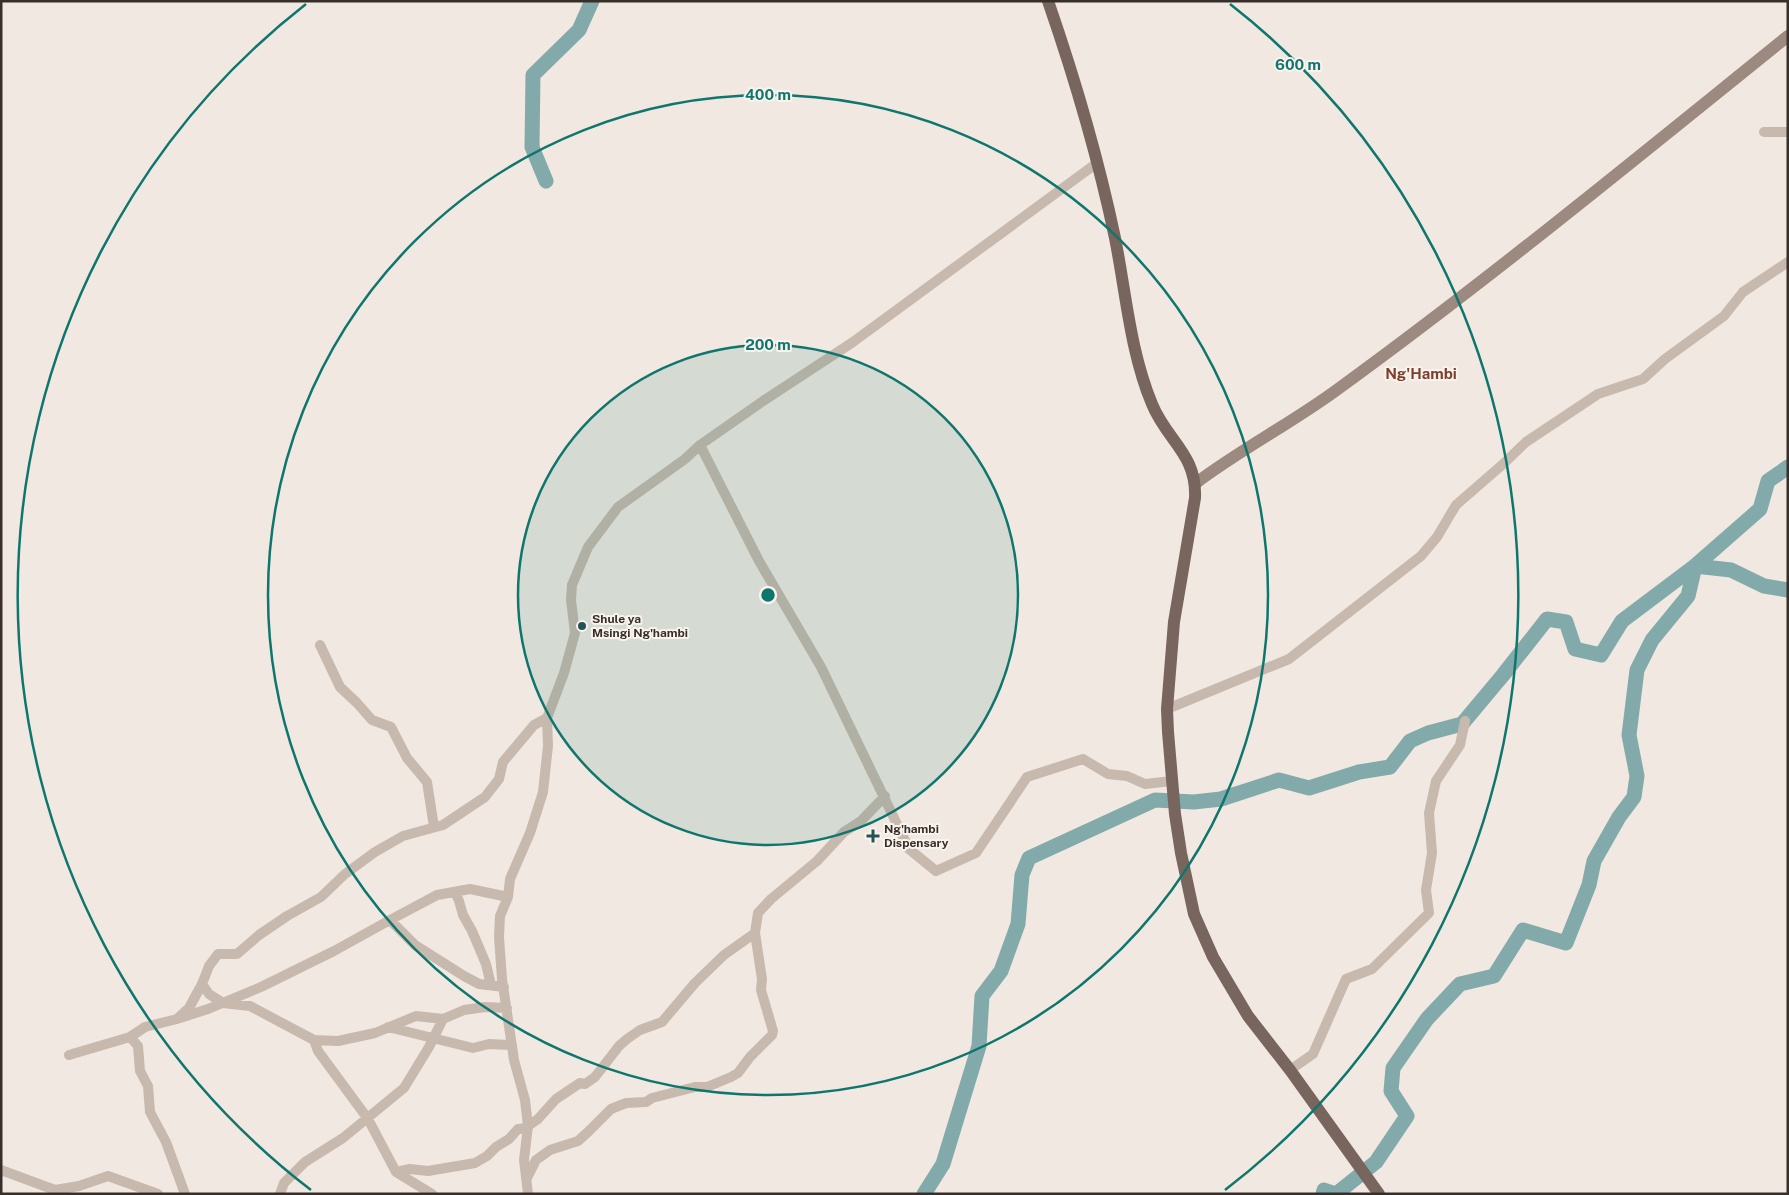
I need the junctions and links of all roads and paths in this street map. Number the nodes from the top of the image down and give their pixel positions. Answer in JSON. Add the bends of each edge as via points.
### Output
{"nodes":[{"id":1,"x":1048,"y":1,"type":"edge"},
{"id":2,"x":1788,"y":36,"type":"edge"},
{"id":3,"x":1764,"y":132,"type":"dead end"},
{"id":4,"x":1788,"y":132,"type":"edge"},
{"id":5,"x":1097,"y":163,"type":"junction"},
{"id":6,"x":1788,"y":262,"type":"edge"},
{"id":7,"x":700,"y":446,"type":"junction"},
{"id":8,"x":1196,"y":483,"type":"junction"},
{"id":9,"x":320,"y":645,"type":"dead end"},
{"id":10,"x":1168,"y":709,"type":"junction"},
{"id":11,"x":547,"y":718,"type":"junction"},
{"id":12,"x":1465,"y":721,"type":"dead end"},
{"id":13,"x":1172,"y":781,"type":"junction"},
{"id":14,"x":885,"y":796,"type":"junction"},
{"id":15,"x":434,"y":826,"type":"junction"},
{"id":16,"x":454,"y":892,"type":"junction"},
{"id":17,"x":508,"y":897,"type":"junction"},
{"id":18,"x":390,"y":920,"type":"junction"},
{"id":19,"x":755,"y":933,"type":"junction"},
{"id":20,"x":202,"y":984,"type":"junction"},
{"id":21,"x":491,"y":985,"type":"junction"},
{"id":22,"x":504,"y":987,"type":"junction"},
{"id":23,"x":223,"y":1003,"type":"junction"},
{"id":24,"x":507,"y":1008,"type":"junction"},
{"id":25,"x":177,"y":1020,"type":"junction"},
{"id":26,"x":443,"y":1020,"type":"junction"},
{"id":27,"x":388,"y":1028,"type":"junction"},
{"id":28,"x":130,"y":1036,"type":"junction"},
{"id":29,"x":433,"y":1038,"type":"junction"},
{"id":30,"x":314,"y":1040,"type":"junction"},
{"id":31,"x":512,"y":1045,"type":"junction"},
{"id":32,"x":70,"y":1056,"type":"dead end"},
{"id":33,"x":1290,"y":1070,"type":"junction"},
{"id":34,"x":368,"y":1119,"type":"junction"},
{"id":35,"x":528,"y":1127,"type":"junction"},
{"id":36,"x":1,"y":1170,"type":"edge"},
{"id":37,"x":396,"y":1172,"type":"junction"},
{"id":38,"x":527,"y":1178,"type":"junction"},
{"id":39,"x":158,"y":1194,"type":"edge"},
{"id":40,"x":184,"y":1194,"type":"edge"},
{"id":41,"x":280,"y":1194,"type":"edge"},
{"id":42,"x":432,"y":1194,"type":"edge"},
{"id":43,"x":528,"y":1194,"type":"edge"},
{"id":44,"x":1379,"y":1194,"type":"edge"}],
"edges":[{"from":1,"to":5,"type":"main road","via":[[1084,111]]},
{"from":2,"to":8,"type":"street","via":[[1538,238],[1336,390]]},
{"from":3,"to":4,"type":"street"},
{"from":5,"to":7,"type":"street","via":[[853,342]]},
{"from":5,"to":8,"type":"main road","via":[[1115,239],[1131,332],[1144,380],[1162,425],[1185,455]]},
{"from":6,"to":10,"type":"street","via":[[1743,292],[1724,316],[1642,379],[1598,394],[1526,442],[1456,505],[1421,556],[1288,659]]},
{"from":7,"to":11,"type":"street","via":[[618,507],[588,547],[572,585],[574,632],[564,673]]},
{"from":7,"to":14,"type":"street","via":[[759,561],[821,667]]},
{"from":8,"to":10,"type":"main road","via":[[1174,622]]},
{"from":9,"to":15,"type":"street","via":[[340,688],[372,720],[391,727],[407,758],[427,782]]},
{"from":10,"to":13,"type":"main road"},
{"from":11,"to":15,"type":"street","via":[[534,726],[503,762],[498,780],[485,797],[443,825]]},
{"from":11,"to":17,"type":"street","via":[[548,746],[543,792],[510,879]]},
{"from":12,"to":33,"type":"street","via":[[1460,745],[1436,781],[1429,813],[1432,853],[1426,890],[1429,913],[1372,969],[1346,979],[1312,1054]]},
{"from":13,"to":14,"type":"street","via":[[1145,784],[1127,776],[1108,774],[1083,758],[1027,778],[976,853],[936,871],[910,849]]},
{"from":13,"to":33,"type":"main road","via":[[1194,914],[1213,957],[1248,1016]]},
{"from":14,"to":19,"type":"street","via":[[861,821],[844,832],[817,860],[771,898],[758,913]]},
{"from":15,"to":20,"type":"street","via":[[403,836],[375,852],[344,874],[320,897],[280,920],[237,954],[218,954]]},
{"from":16,"to":17,"type":"street","via":[[470,889]]},
{"from":16,"to":18,"type":"street","via":[[437,895]]},
{"from":16,"to":21,"type":"street","via":[[486,964]]},
{"from":17,"to":22,"type":"street","via":[[500,916],[499,937]]},
{"from":18,"to":21,"type":"street","via":[[432,957],[478,984]]},
{"from":18,"to":23,"type":"street","via":[[334,951]]},
{"from":19,"to":35,"type":"street","via":[[724,955],[662,1022],[627,1039],[594,1077],[556,1099]]},
{"from":19,"to":38,"type":"street","via":[[761,990],[773,1031],[738,1073],[706,1087],[610,1109],[578,1141],[550,1150],[536,1160]]},
{"from":20,"to":23,"type":"street","via":[[209,994]]},
{"from":20,"to":25,"type":"street","via":[[189,1008]]},
{"from":21,"to":22,"type":"street"},
{"from":22,"to":24,"type":"street"},
{"from":23,"to":25,"type":"street"},
{"from":23,"to":30,"type":"street","via":[[250,1006]]},
{"from":24,"to":26,"type":"street","via":[[464,1010]]},
{"from":24,"to":31,"type":"street"},
{"from":25,"to":28,"type":"street","via":[[145,1027]]},
{"from":26,"to":27,"type":"street","via":[[416,1016]]},
{"from":26,"to":29,"type":"street"},
{"from":27,"to":29,"type":"street"},
{"from":27,"to":30,"type":"street","via":[[338,1041]]},
{"from":28,"to":32,"type":"street"},
{"from":28,"to":40,"type":"street","via":[[138,1046],[140,1071],[148,1086],[150,1112],[166,1142]]},
{"from":29,"to":31,"type":"street","via":[[473,1048],[489,1044]]},
{"from":29,"to":34,"type":"street","via":[[404,1088]]},
{"from":30,"to":34,"type":"street","via":[[318,1051]]},
{"from":31,"to":35,"type":"street"},
{"from":33,"to":44,"type":"main road"},
{"from":34,"to":37,"type":"street"},
{"from":34,"to":41,"type":"street","via":[[305,1162],[284,1184]]},
{"from":35,"to":37,"type":"street","via":[[518,1129],[475,1163],[428,1171],[410,1169]]},
{"from":35,"to":38,"type":"street","via":[[524,1160]]},
{"from":36,"to":39,"type":"street","via":[[55,1190],[108,1176]]},
{"from":37,"to":42,"type":"street"},
{"from":38,"to":43,"type":"street"}]}
